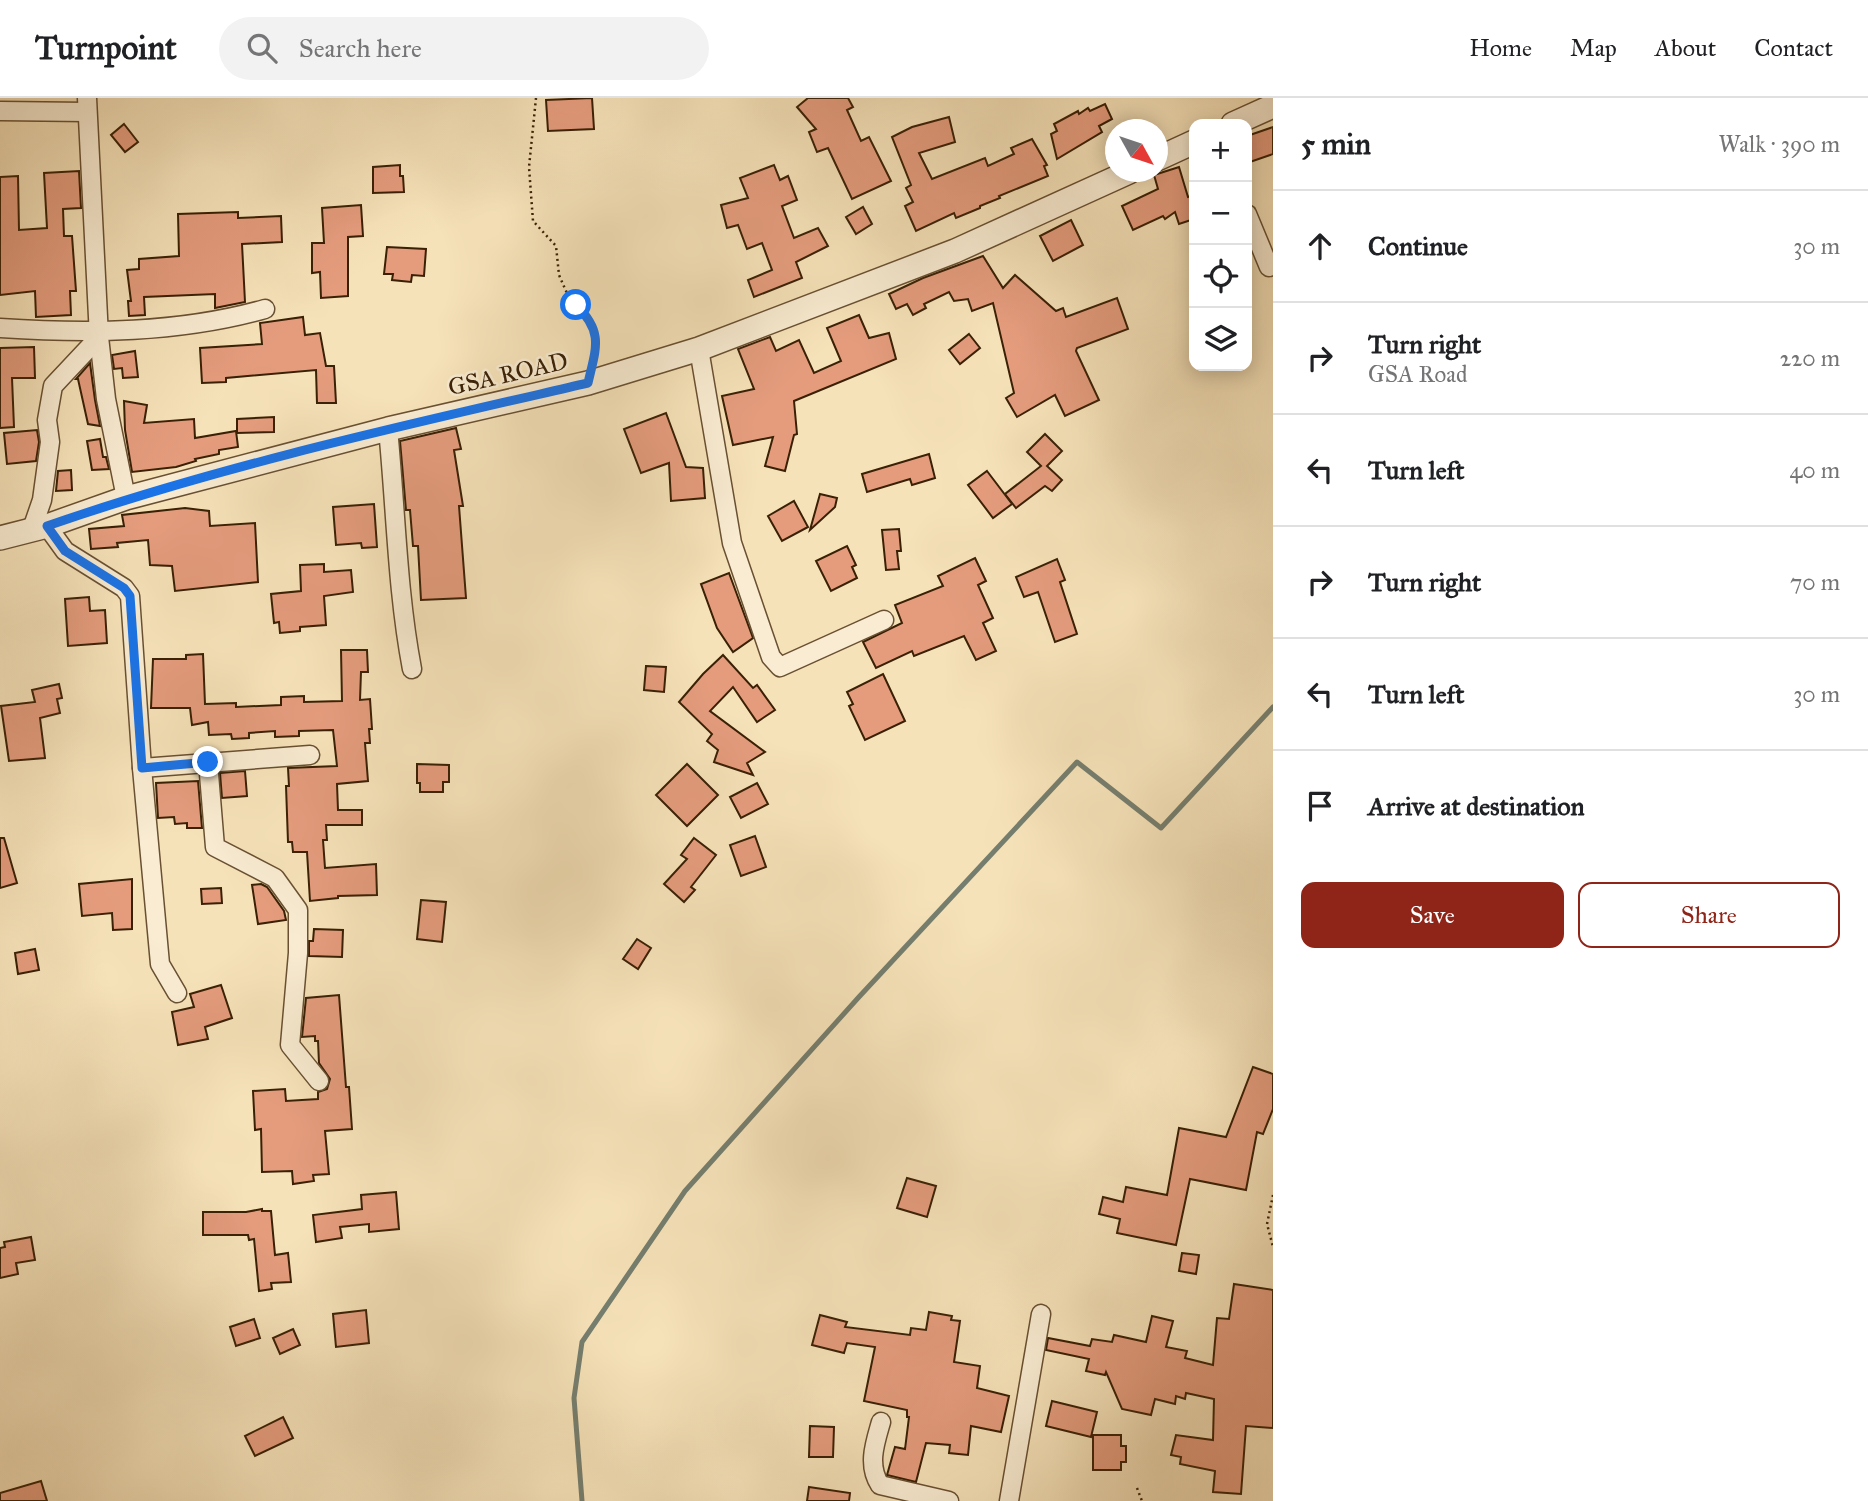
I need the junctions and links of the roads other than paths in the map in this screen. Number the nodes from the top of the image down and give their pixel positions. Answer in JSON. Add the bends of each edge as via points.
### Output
{"nodes":[{"id":1,"x":87,"y":105,"type":"edge"},
{"id":2,"x":1273,"y":106,"type":"edge"},
{"id":3,"x":0,"y":111,"type":"edge"},
{"id":4,"x":1244,"y":119,"type":"edge"},
{"id":5,"x":1189,"y":144,"type":"edge"},
{"id":6,"x":1168,"y":154,"type":"edge"},
{"id":7,"x":1107,"y":182,"type":"edge"},
{"id":8,"x":1252,"y":226,"type":"edge"},
{"id":9,"x":1269,"y":267,"type":"dead end"},
{"id":10,"x":265,"y":309,"type":"dead end"},
{"id":11,"x":0,"y":328,"type":"edge"},
{"id":12,"x":99,"y":334,"type":"junction"},
{"id":13,"x":699,"y":349,"type":"junction"},
{"id":14,"x":388,"y":429,"type":"junction"},
{"id":15,"x":126,"y":498,"type":"junction"},
{"id":16,"x":39,"y":527,"type":"junction"},
{"id":17,"x":0,"y":538,"type":"edge"},
{"id":18,"x":884,"y":620,"type":"dead end"},
{"id":19,"x":412,"y":669,"type":"dead end"},
{"id":20,"x":310,"y":755,"type":"dead end"},
{"id":21,"x":208,"y":762,"type":"junction"},
{"id":22,"x":142,"y":768,"type":"junction"},
{"id":23,"x":177,"y":993,"type":"dead end"},
{"id":24,"x":319,"y":1081,"type":"dead end"},
{"id":25,"x":1041,"y":1314,"type":"dead end"},
{"id":26,"x":881,"y":1422,"type":"dead end"},
{"id":27,"x":949,"y":1501,"type":"edge"},
{"id":28,"x":1009,"y":1501,"type":"edge"}],
"edges":[{"from":1,"to":3,"type":"street"},
{"from":1,"to":12,"type":"street"},
{"from":2,"to":4,"type":"street"},
{"from":5,"to":6,"type":"street"},
{"from":7,"to":13,"type":"street","name":"GSA ROAD","via":[[955,251]]},
{"from":8,"to":9,"type":"street"},
{"from":10,"to":12,"type":"street","via":[[227,319]]},
{"from":11,"to":12,"type":"street"},
{"from":12,"to":15,"type":"street","via":[[106,399]]},
{"from":12,"to":16,"type":"street","via":[[53,386]]},
{"from":13,"to":14,"type":"street","name":"GSA ROAD","via":[[588,383]]},
{"from":13,"to":18,"type":"street","via":[[733,543],[771,657],[780,667]]},
{"from":14,"to":15,"type":"street","name":"GSA ROAD"},
{"from":14,"to":19,"type":"street","via":[[401,606]]},
{"from":15,"to":16,"type":"street","name":"GSA ROAD"},
{"from":16,"to":17,"type":"street","name":"GSA ROAD"},
{"from":16,"to":22,"type":"street","via":[[130,596]]},
{"from":20,"to":21,"type":"street"},
{"from":21,"to":22,"type":"street"},
{"from":21,"to":24,"type":"street","via":[[215,847],[275,878],[298,910],[290,1045]]},
{"from":22,"to":23,"type":"street","via":[[160,964]]},
{"from":25,"to":28,"type":"street"},
{"from":26,"to":27,"type":"street","via":[[872,1457],[880,1485]]}]}
